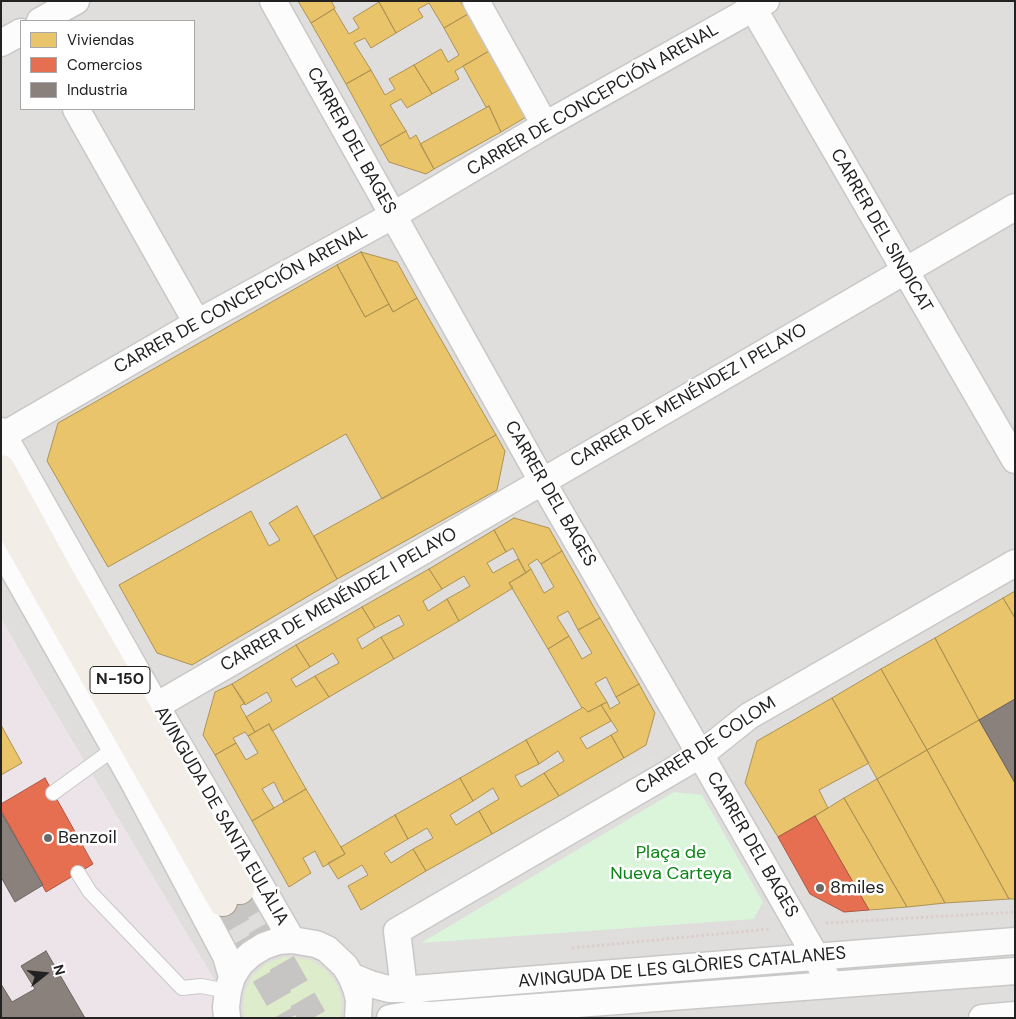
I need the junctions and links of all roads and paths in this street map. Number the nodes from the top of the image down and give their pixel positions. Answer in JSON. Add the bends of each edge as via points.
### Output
{"nodes":[{"id":1,"x":76,"y":1,"type":"edge"},
{"id":2,"x":273,"y":1,"type":"edge"},
{"id":3,"x":476,"y":1,"type":"edge"},
{"id":4,"x":756,"y":4,"type":"edge"},
{"id":5,"x":42,"y":20,"type":"edge"},
{"id":6,"x":20,"y":33,"type":"edge"},
{"id":7,"x":1,"y":43,"type":"edge"},
{"id":8,"x":77,"y":110,"type":"edge"},
{"id":9,"x":545,"y":125,"type":"junction"},
{"id":10,"x":1015,"y":207,"type":"edge"},
{"id":11,"x":392,"y":216,"type":"junction"},
{"id":12,"x":905,"y":271,"type":"junction"},
{"id":13,"x":197,"y":323,"type":"junction"},
{"id":14,"x":2,"y":433,"type":"edge"},
{"id":15,"x":1015,"y":460,"type":"edge"},
{"id":16,"x":1,"y":470,"type":"edge"},
{"id":17,"x":542,"y":482,"type":"junction"},
{"id":18,"x":1,"y":511,"type":"edge"},
{"id":19,"x":1,"y":548,"type":"edge"},
{"id":20,"x":1015,"y":564,"type":"edge"},
{"id":21,"x":156,"y":706,"type":"junction"},
{"id":22,"x":115,"y":748,"type":"junction"},
{"id":23,"x":700,"y":755,"type":"junction"},
{"id":24,"x":53,"y":793,"type":"dead end"},
{"id":25,"x":78,"y":873,"type":"dead end"},
{"id":26,"x":1015,"y":912,"type":"edge"},
{"id":27,"x":798,"y":926,"type":"junction"},
{"id":28,"x":292,"y":940,"type":"junction"},
{"id":29,"x":1015,"y":941,"type":"edge"},
{"id":30,"x":563,"y":949,"type":"dead end"},
{"id":31,"x":816,"y":957,"type":"junction"},
{"id":32,"x":1015,"y":971,"type":"edge"},
{"id":33,"x":352,"y":976,"type":"junction"},
{"id":34,"x":830,"y":985,"type":"junction"},
{"id":35,"x":404,"y":989,"type":"junction"},
{"id":36,"x":226,"y":1002,"type":"edge"},
{"id":37,"x":1015,"y":1015,"type":"edge"},
{"id":38,"x":430,"y":1016,"type":"edge"},
{"id":39,"x":358,"y":1018,"type":"edge"},
{"id":40,"x":390,"y":1018,"type":"edge"},
{"id":41,"x":982,"y":1018,"type":"edge"}],
"edges":[{"from":1,"to":5,"type":"street"},
{"from":2,"to":11,"type":"street","name":"CARRER DEL BAGES"},
{"from":3,"to":9,"type":"street"},
{"from":4,"to":9,"type":"street","name":"CARRER DE CONCEPCIÓN ARENAL"},
{"from":4,"to":12,"type":"street","name":"CARRER DEL SINDICAT"},
{"from":6,"to":7,"type":"street"},
{"from":8,"to":13,"type":"street"},
{"from":9,"to":11,"type":"street","name":"CARRER DE CONCEPCIÓN ARENAL"},
{"from":10,"to":12,"type":"street","name":"CARRER DE MENÉNDEZ I PELAYO"},
{"from":11,"to":13,"type":"street","name":"CARRER DE CONCEPCIÓN ARENAL"},
{"from":11,"to":17,"type":"street","name":"CARRER DEL BAGES"},
{"from":12,"to":15,"type":"street","name":"CARRER DEL SINDICAT"},
{"from":12,"to":17,"type":"street","name":"CARRER DE MENÉNDEZ I PELAYO"},
{"from":13,"to":14,"type":"street","name":"CARRER DE CONCEPCIÓN ARENAL"},
{"from":14,"to":21,"type":"street","name":"AVINGUDA DE SANTA EULÀLIA"},
{"from":16,"to":18,"type":"main road","number":"N-150","via":[[232,896]]},
{"from":17,"to":21,"type":"street","name":"CARRER DE MENÉNDEZ I PELAYO"},
{"from":17,"to":23,"type":"street","name":"CARRER DEL BAGES"},
{"from":19,"to":22,"type":"street"},
{"from":20,"to":23,"type":"street","name":"CARRER DE COLOM","via":[[749,716]]},
{"from":21,"to":28,"type":"street","name":"AVINGUDA DE SANTA EULÀLIA"},
{"from":22,"to":24,"type":"lane"},
{"from":22,"to":36,"type":"street","via":[[226,956]]},
{"from":23,"to":27,"type":"street","name":"CARRER DEL BAGES"},
{"from":23,"to":35,"type":"street","name":"CARRER DE COLOM","via":[[397,931]]},
{"from":25,"to":36,"type":"lane","via":[[90,892],[182,988],[202,986]]},
{"from":26,"to":27,"type":"path"},
{"from":27,"to":30,"type":"path"},
{"from":27,"to":31,"type":"street","name":"CARRER DEL BAGES"},
{"from":28,"to":33,"type":"street","via":[[327,949]]},
{"from":28,"to":36,"type":"street","via":[[264,946],[246,959]]},
{"from":29,"to":31,"type":"street","name":"AVINGUDA DE LES GLÒRIES CATALANES"},
{"from":31,"to":34,"type":"street","name":"CARRER DEL BAGES"},
{"from":31,"to":35,"type":"street","name":"AVINGUDA DE LES GLÒRIES CATALANES"},
{"from":32,"to":34,"type":"street","name":"AVINGUDA DE LES GLÒRIES CATALANES"},
{"from":33,"to":35,"type":"street","name":"AVINGUDA DE LES GLÒRIES CATALANES","via":[[390,989]]},
{"from":33,"to":39,"type":"street","via":[[359,1000]]},
{"from":34,"to":38,"type":"street","name":"AVINGUDA DE LES GLÒRIES CATALANES"},
{"from":37,"to":41,"type":"street"},
{"from":38,"to":40,"type":"street","name":"AVINGUDA DE LES GLÒRIES CATALANES","via":[[414,1014]]}]}
